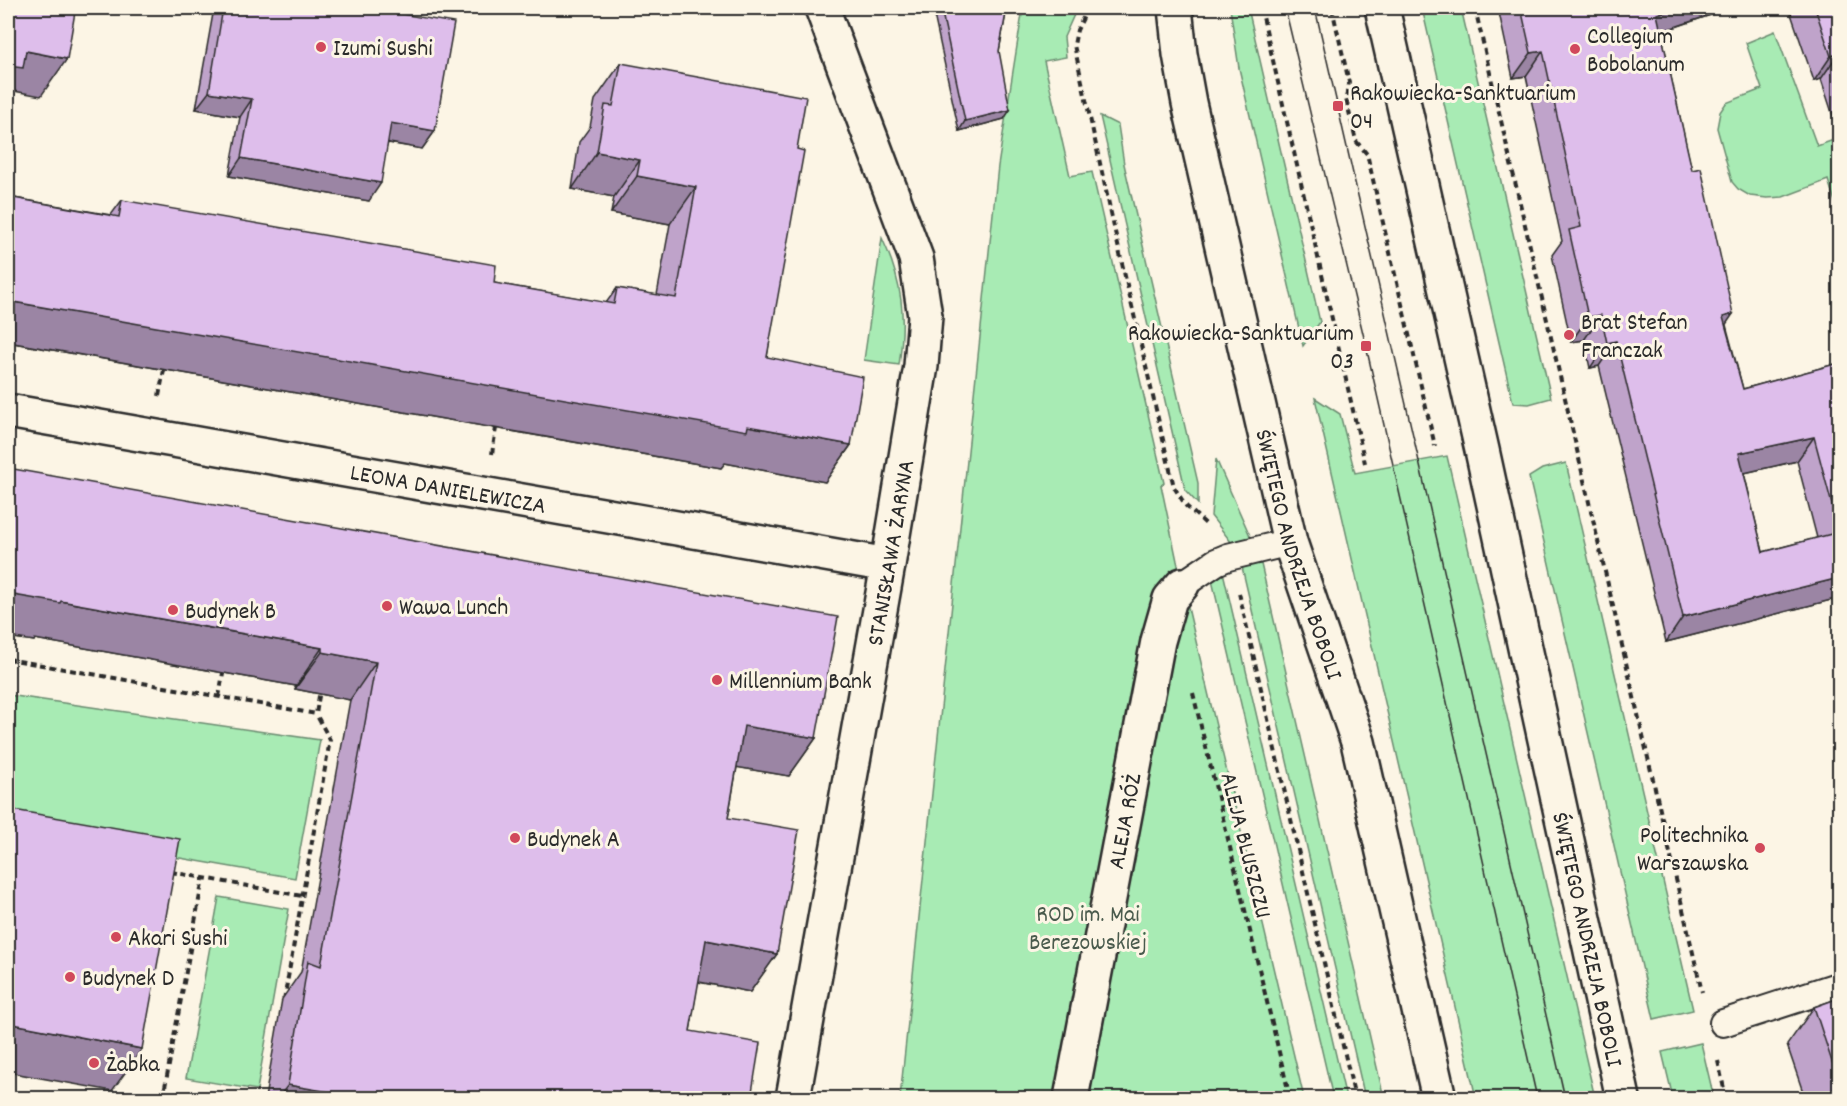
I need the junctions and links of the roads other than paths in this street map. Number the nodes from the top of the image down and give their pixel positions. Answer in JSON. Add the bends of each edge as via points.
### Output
{"nodes":[{"id":1,"x":822,"y":8,"type":"edge"},
{"id":2,"x":846,"y":8,"type":"edge"},
{"id":3,"x":1175,"y":8,"type":"edge"},
{"id":4,"x":1382,"y":8,"type":"edge"},
{"id":5,"x":839,"y":52,"type":"junction"},
{"id":6,"x":8,"y":411,"type":"edge"},
{"id":7,"x":1290,"y":543,"type":"junction"},
{"id":8,"x":888,"y":565,"type":"junction"},
{"id":9,"x":1182,"y":585,"type":"joint"},
{"id":10,"x":1839,"y":985,"type":"edge"},
{"id":11,"x":1723,"y":1023,"type":"dead end"},
{"id":12,"x":793,"y":1098,"type":"edge"},
{"id":13,"x":1071,"y":1098,"type":"edge"},
{"id":14,"x":1439,"y":1098,"type":"edge"},
{"id":15,"x":1623,"y":1098,"type":"edge"}],
"edges":[{"from":1,"to":5,"type":"street","name":"STANISŁAWA ŻARYNA"},
{"from":2,"to":5,"type":"street","name":"STANISŁAWA ŻARYNA"},
{"from":3,"to":7,"type":"street","name":"ŚWIĘTEGO ANDRZEJA BOBOLI","via":[[1189,103]]},
{"from":4,"to":15,"type":"street","name":"ŚWIĘTEGO ANDRZEJA BOBOLI"},
{"from":5,"to":8,"type":"street","name":"STANISŁAWA ŻARYNA","via":[[916,258],[925,316],[921,366]]},
{"from":6,"to":8,"type":"street","name":"LEONA DANIELEWICZA"},
{"from":7,"to":9,"type":"lane","via":[[1228,557]]},
{"from":7,"to":14,"type":"street","name":"ŚWIĘTEGO ANDRZEJA BOBOLI","via":[[1358,742]]},
{"from":8,"to":12,"type":"street","name":"STANISŁAWA ŻARYNA"},
{"from":9,"to":13,"type":"street","name":"ALEJA RÓŻ","via":[[1170,599],[1158,641]]},
{"from":10,"to":11,"type":"lane"}]}
